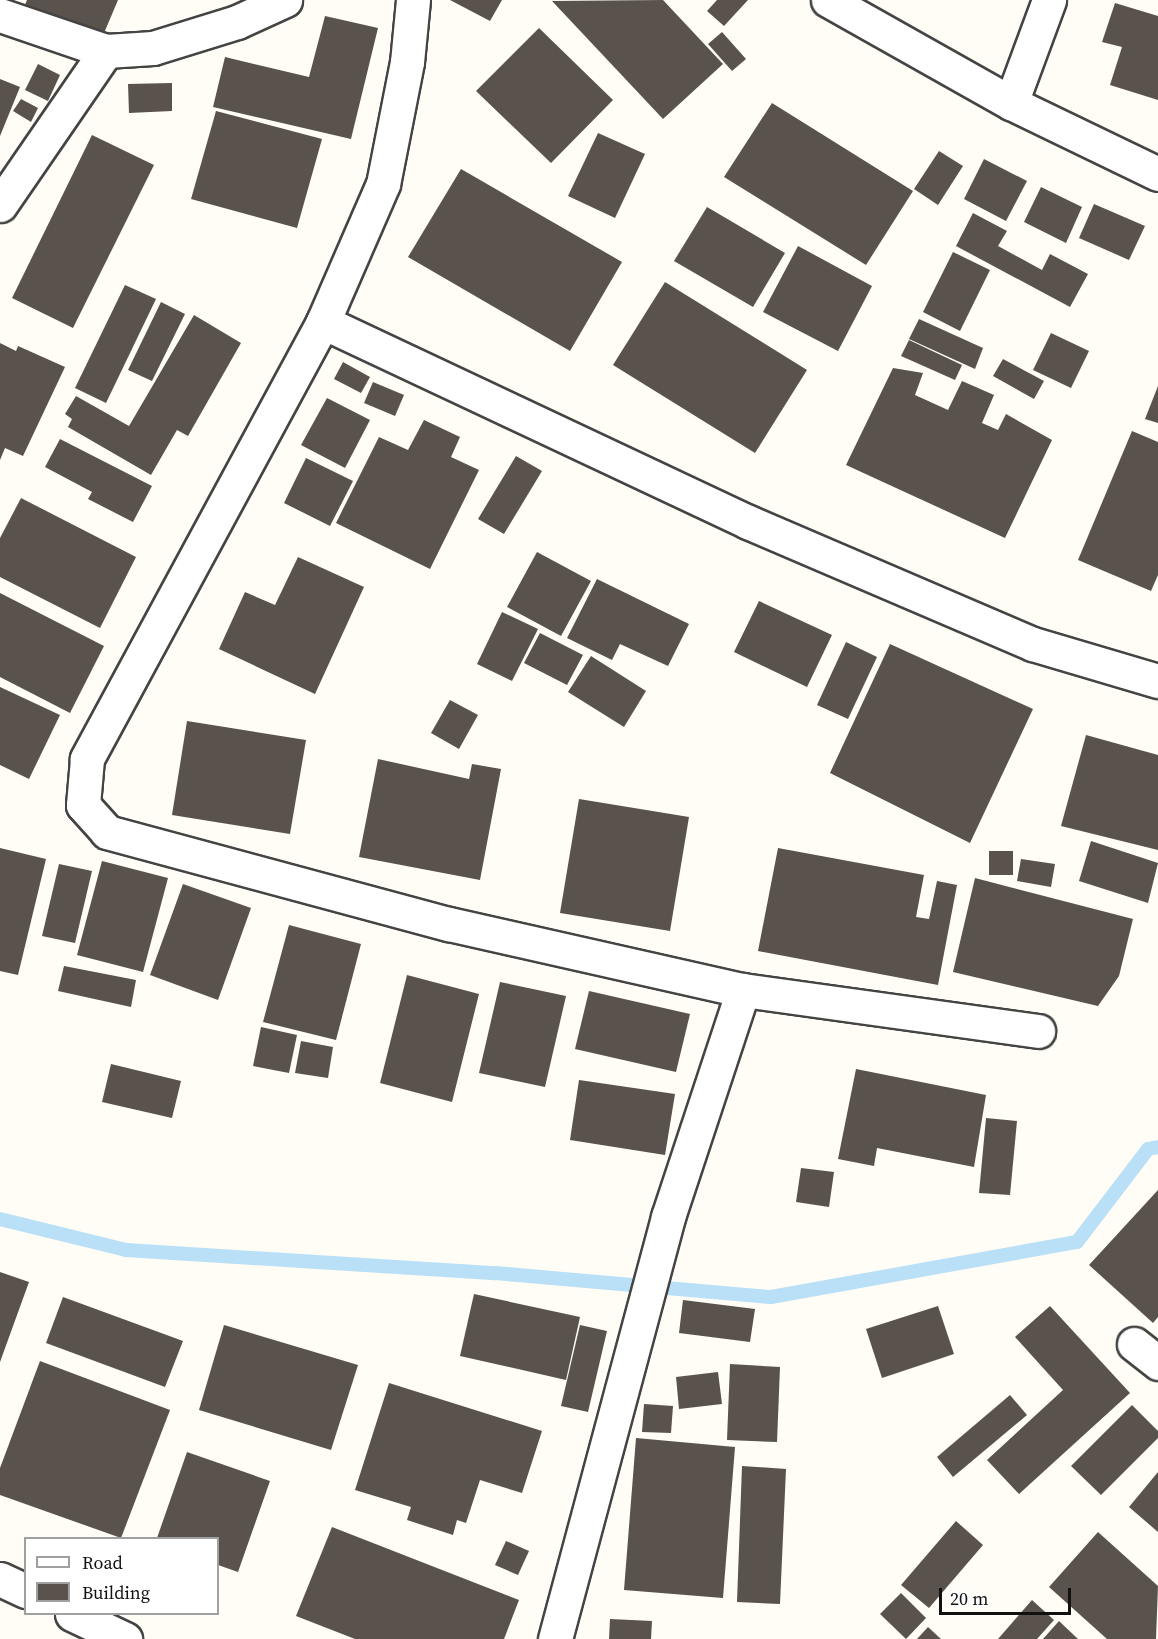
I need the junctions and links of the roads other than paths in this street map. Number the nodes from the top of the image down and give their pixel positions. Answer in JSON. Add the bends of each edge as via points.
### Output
{"nodes":[{"id":1,"x":285,"y":0,"type":"edge"},
{"id":2,"x":413,"y":0,"type":"edge"},
{"id":3,"x":828,"y":0,"type":"edge"},
{"id":4,"x":1049,"y":0,"type":"edge"},
{"id":5,"x":0,"y":15,"type":"edge"},
{"id":6,"x":106,"y":51,"type":"junction"},
{"id":7,"x":1011,"y":103,"type":"junction"},
{"id":8,"x":1158,"y":174,"type":"edge"},
{"id":9,"x":0,"y":205,"type":"edge"},
{"id":10,"x":323,"y":322,"type":"junction"},
{"id":11,"x":1158,"y":681,"type":"edge"},
{"id":12,"x":743,"y":990,"type":"junction"},
{"id":13,"x":1038,"y":1031,"type":"dead end"},
{"id":14,"x":0,"y":1579,"type":"edge"},
{"id":15,"x":24,"y":1590,"type":"edge"},
{"id":16,"x":74,"y":1615,"type":"edge"},
{"id":17,"x":125,"y":1639,"type":"edge"},
{"id":18,"x":555,"y":1639,"type":"edge"}],
"edges":[{"from":1,"to":6,"type":"street","via":[[237,22],[153,48]]},
{"from":2,"to":10,"type":"street","via":[[407,62],[383,184]]},
{"from":3,"to":7,"type":"street"},
{"from":4,"to":7,"type":"street"},
{"from":5,"to":6,"type":"street"},
{"from":6,"to":9,"type":"street"},
{"from":7,"to":8,"type":"street"},
{"from":10,"to":11,"type":"street","via":[[748,522],[1033,644]]},
{"from":10,"to":12,"type":"street","via":[[87,759],[83,805],[107,832],[449,924]]},
{"from":12,"to":13,"type":"street"},
{"from":12,"to":18,"type":"street","via":[[668,1217]]},
{"from":14,"to":15,"type":"street"},
{"from":16,"to":17,"type":"street"}]}
